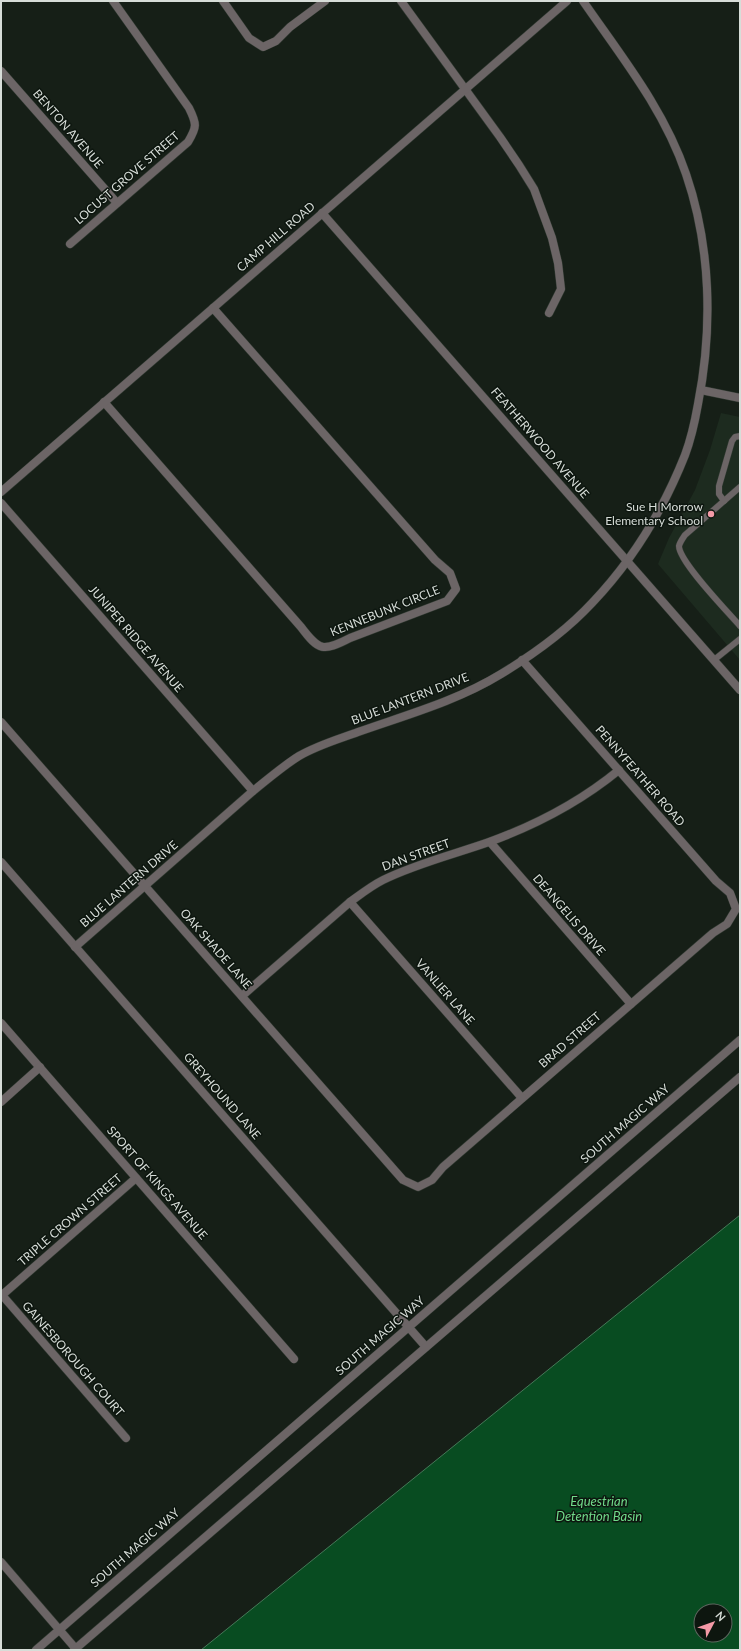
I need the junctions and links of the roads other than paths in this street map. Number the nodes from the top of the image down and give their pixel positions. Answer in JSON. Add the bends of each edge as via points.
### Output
{"nodes":[{"id":1,"x":113,"y":1,"type":"edge"},
{"id":2,"x":223,"y":1,"type":"edge"},
{"id":3,"x":325,"y":1,"type":"edge"},
{"id":4,"x":401,"y":1,"type":"edge"},
{"id":5,"x":567,"y":1,"type":"edge"},
{"id":6,"x":583,"y":1,"type":"edge"},
{"id":7,"x":1,"y":71,"type":"edge"},
{"id":8,"x":465,"y":89,"type":"junction"},
{"id":9,"x":117,"y":203,"type":"junction"},
{"id":10,"x":322,"y":213,"type":"junction"},
{"id":11,"x":70,"y":244,"type":"dead end"},
{"id":12,"x":213,"y":308,"type":"junction"},
{"id":13,"x":549,"y":313,"type":"dead end"},
{"id":14,"x":701,"y":390,"type":"junction"},
{"id":15,"x":740,"y":398,"type":"edge"},
{"id":16,"x":104,"y":402,"type":"junction"},
{"id":17,"x":740,"y":436,"type":"edge"},
{"id":18,"x":740,"y":487,"type":"edge"},
{"id":19,"x":1,"y":492,"type":"edge"},
{"id":20,"x":724,"y":501,"type":"junction"},
{"id":21,"x":1,"y":503,"type":"edge"},
{"id":22,"x":627,"y":560,"type":"junction"},
{"id":23,"x":740,"y":626,"type":"edge"},
{"id":24,"x":740,"y":639,"type":"edge"},
{"id":25,"x":522,"y":660,"type":"junction"},
{"id":26,"x":714,"y":660,"type":"junction"},
{"id":27,"x":740,"y":690,"type":"edge"},
{"id":28,"x":1,"y":722,"type":"edge"},
{"id":29,"x":619,"y":770,"type":"junction"},
{"id":30,"x":253,"y":791,"type":"junction"},
{"id":31,"x":490,"y":842,"type":"junction"},
{"id":32,"x":1,"y":862,"type":"edge"},
{"id":33,"x":144,"y":886,"type":"junction"},
{"id":34,"x":350,"y":902,"type":"junction"},
{"id":35,"x":736,"y":909,"type":"joint"},
{"id":36,"x":75,"y":947,"type":"junction"},
{"id":37,"x":242,"y":996,"type":"junction"},
{"id":38,"x":631,"y":1004,"type":"junction"},
{"id":39,"x":1,"y":1023,"type":"edge"},
{"id":40,"x":740,"y":1040,"type":"edge"},
{"id":41,"x":40,"y":1067,"type":"junction"},
{"id":42,"x":740,"y":1077,"type":"edge"},
{"id":43,"x":522,"y":1098,"type":"junction"},
{"id":44,"x":1,"y":1102,"type":"edge"},
{"id":45,"x":136,"y":1178,"type":"junction"},
{"id":46,"x":418,"y":1187,"type":"joint"},
{"id":47,"x":1,"y":1296,"type":"edge"},
{"id":48,"x":409,"y":1328,"type":"junction"},
{"id":49,"x":426,"y":1347,"type":"junction"},
{"id":50,"x":294,"y":1359,"type":"dead end"},
{"id":51,"x":126,"y":1438,"type":"dead end"},
{"id":52,"x":1,"y":1562,"type":"edge"},
{"id":53,"x":59,"y":1630,"type":"junction"},
{"id":54,"x":75,"y":1649,"type":"edge"},
{"id":55,"x":36,"y":1650,"type":"edge"}],
"edges":[{"from":1,"to":9,"type":"street","name":"LOCUST GROVE STREET","via":[[195,120],[188,142]]},
{"from":2,"to":3,"type":"street","via":[[249,38],[263,47],[276,41]]},
{"from":4,"to":8,"type":"street"},
{"from":5,"to":8,"type":"street","name":"CAMP HILL ROAD"},
{"from":6,"to":14,"type":"street","name":"BLUE LANTERN DRIVE","via":[[652,103],[676,150],[692,196],[702,240],[707,285],[707,335]]},
{"from":7,"to":9,"type":"street","name":"BENTON AVENUE"},
{"from":8,"to":10,"type":"street","name":"CAMP HILL ROAD"},
{"from":8,"to":13,"type":"street","via":[[519,165],[534,189],[545,216],[558,263],[561,289]]},
{"from":9,"to":11,"type":"street","name":"LOCUST GROVE STREET"},
{"from":10,"to":12,"type":"street","name":"CAMP HILL ROAD"},
{"from":10,"to":22,"type":"street","name":"FEATHERWOOD AVENUE"},
{"from":12,"to":16,"type":"street","name":"CAMP HILL ROAD"},
{"from":12,"to":16,"type":"street","name":"KENNEBUNK CIRCLE","via":[[430,554],[450,573],[456,589],[447,601],[336,645],[322,648],[312,643]]},
{"from":14,"to":15,"type":"street"},
{"from":14,"to":22,"type":"street","name":"BLUE LANTERN DRIVE","via":[[685,453],[661,508]]},
{"from":16,"to":19,"type":"street","name":"CAMP HILL ROAD"},
{"from":17,"to":20,"type":"lane","via":[[732,441],[719,486],[719,494]]},
{"from":18,"to":20,"type":"lane"},
{"from":20,"to":23,"type":"lane","via":[[685,535],[679,547],[686,563]]},
{"from":21,"to":30,"type":"street","name":"JUNIPER RIDGE AVENUE"},
{"from":22,"to":25,"type":"street","name":"BLUE LANTERN DRIVE","via":[[592,603],[552,639]]},
{"from":22,"to":26,"type":"street","name":"FEATHERWOOD AVENUE"},
{"from":24,"to":26,"type":"lane"},
{"from":25,"to":29,"type":"street","name":"PENNYFEATHER ROAD"},
{"from":25,"to":30,"type":"street","name":"BLUE LANTERN DRIVE","via":[[472,690],[299,756]]},
{"from":26,"to":27,"type":"street","name":"FEATHERWOOD AVENUE"},
{"from":28,"to":33,"type":"street","name":"OAK SHADE LANE"},
{"from":29,"to":31,"type":"street","name":"DAN STREET","via":[[572,803]]},
{"from":29,"to":35,"type":"street","name":"PENNYFEATHER ROAD","via":[[716,881],[730,893]]},
{"from":30,"to":33,"type":"street","name":"BLUE LANTERN DRIVE"},
{"from":31,"to":34,"type":"street","name":"DAN STREET","via":[[383,880]]},
{"from":31,"to":38,"type":"street","name":"DEANGELIS DRIVE"},
{"from":32,"to":36,"type":"street","name":"GREYHOUND LANE"},
{"from":33,"to":36,"type":"street","name":"BLUE LANTERN DRIVE"},
{"from":33,"to":37,"type":"street","name":"OAK SHADE LANE"},
{"from":34,"to":37,"type":"street","name":"DAN STREET"},
{"from":34,"to":43,"type":"street","name":"VANLIER LANE"},
{"from":35,"to":38,"type":"street","name":"BRAD STREET","via":[[727,924],[713,932]]},
{"from":36,"to":48,"type":"street","name":"GREYHOUND LANE"},
{"from":37,"to":46,"type":"street","name":"OAK SHADE LANE","via":[[403,1180]]},
{"from":38,"to":43,"type":"street","name":"BRAD STREET"},
{"from":39,"to":41,"type":"street","name":"SPORT OF KINGS AVENUE"},
{"from":40,"to":48,"type":"street","name":"SOUTH MAGIC WAY"},
{"from":41,"to":44,"type":"street"},
{"from":41,"to":45,"type":"street","name":"SPORT OF KINGS AVENUE"},
{"from":42,"to":49,"type":"street"},
{"from":43,"to":46,"type":"street","name":"BRAD STREET","via":[[443,1167],[432,1180]]},
{"from":45,"to":47,"type":"street","name":"TRIPLE CROWN STREET"},
{"from":45,"to":50,"type":"street","name":"SPORT OF KINGS AVENUE"},
{"from":47,"to":51,"type":"street","name":"GAINESBOROUGH COURT"},
{"from":48,"to":49,"type":"street","name":"GREYHOUND LANE"},
{"from":48,"to":53,"type":"street","name":"SOUTH MAGIC WAY"},
{"from":49,"to":54,"type":"street"},
{"from":52,"to":53,"type":"street"},
{"from":53,"to":54,"type":"street"},
{"from":53,"to":55,"type":"street","name":"SOUTH MAGIC WAY"}]}
